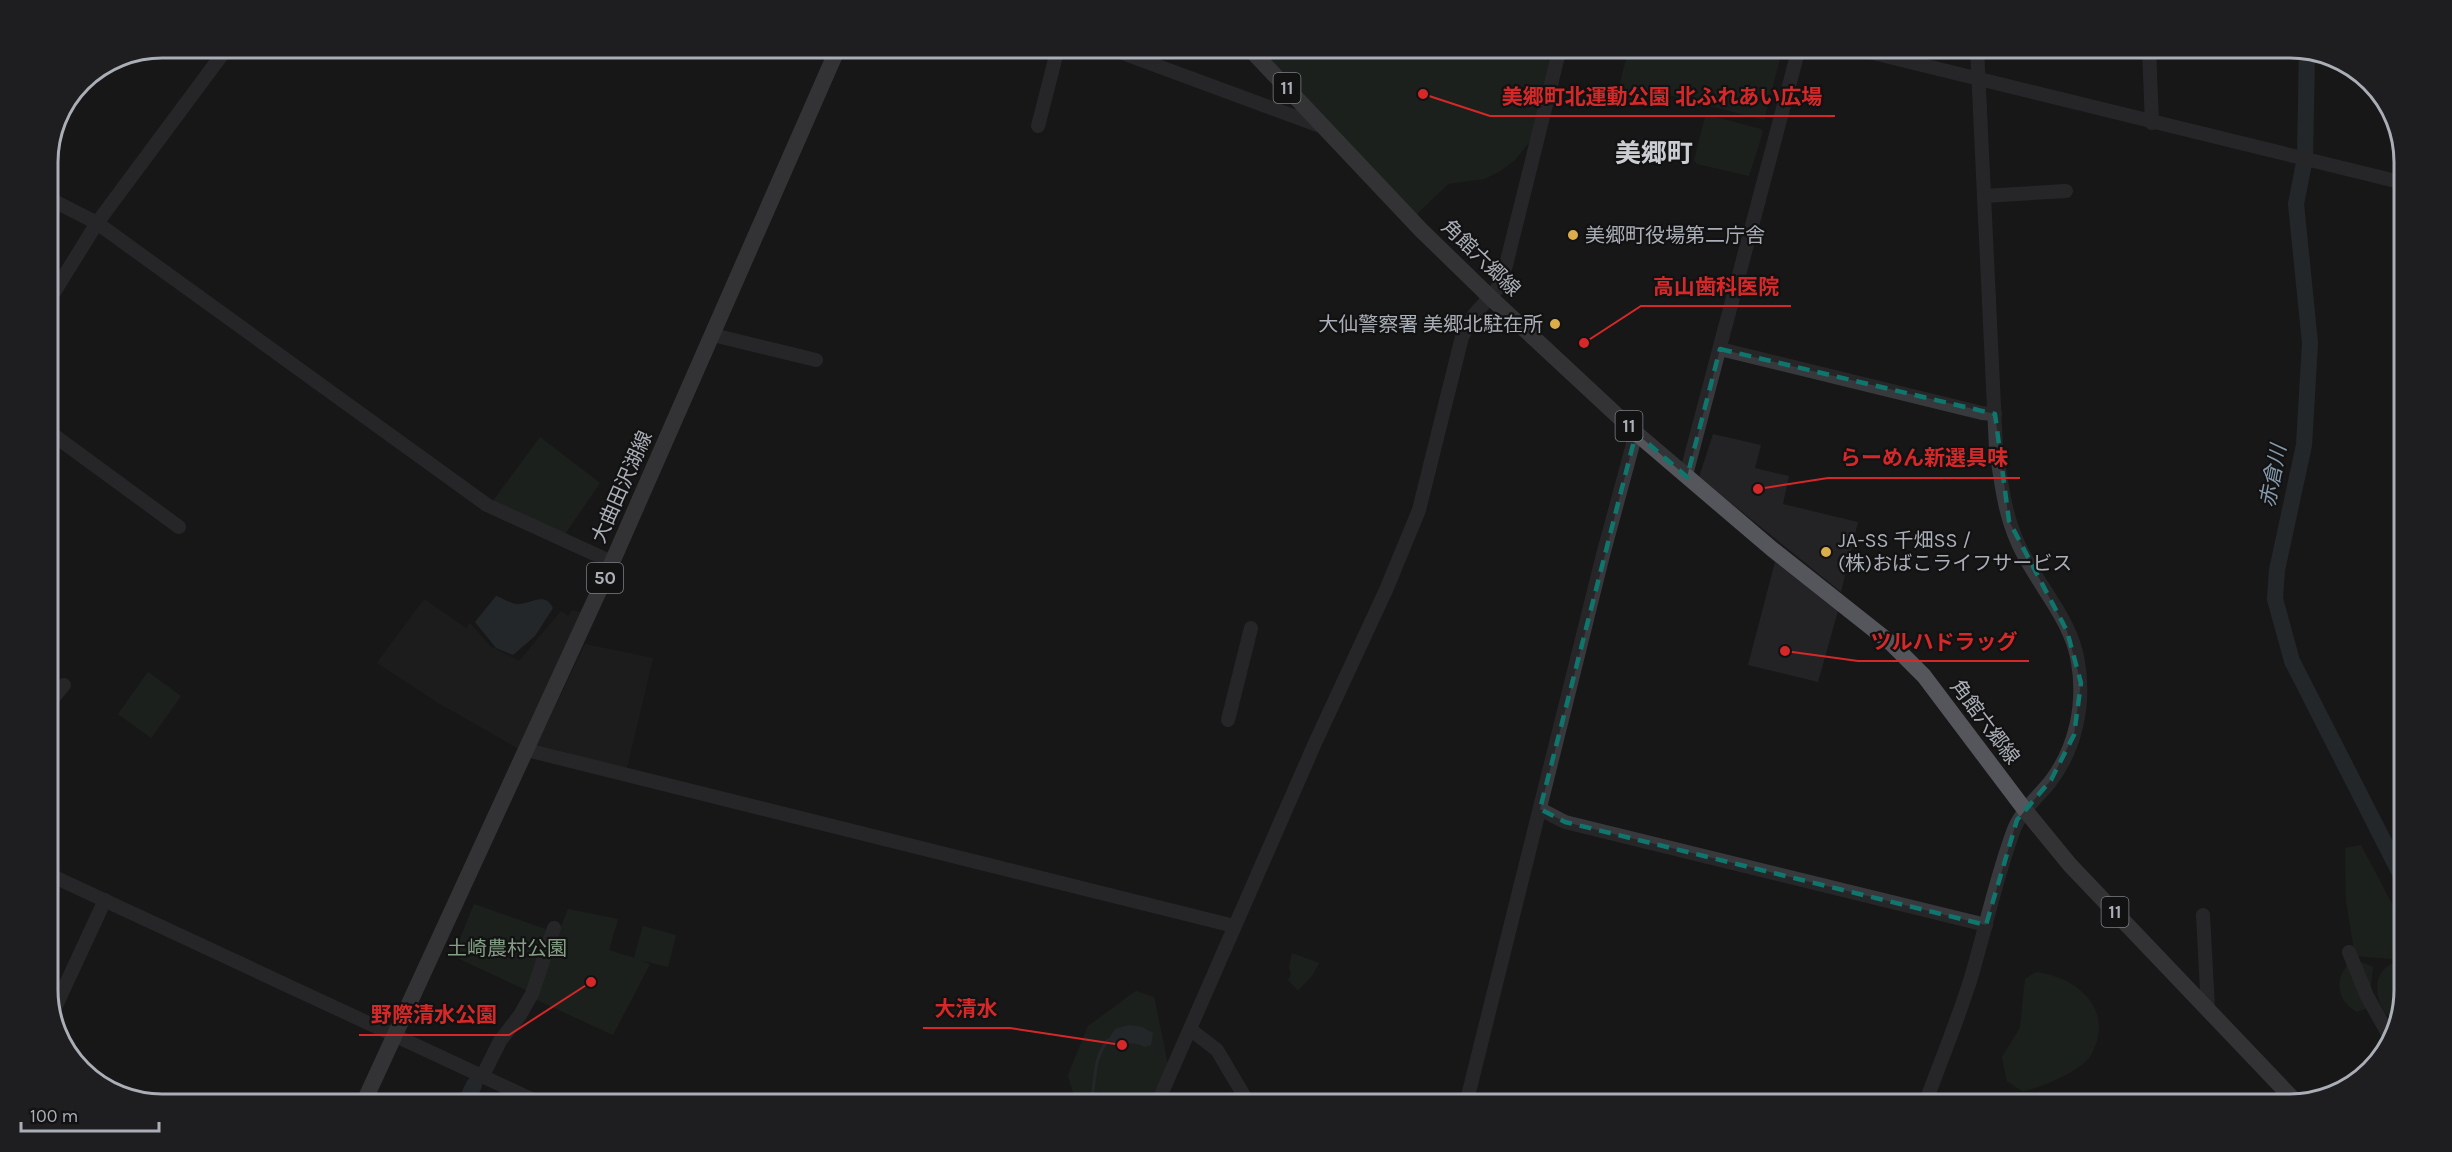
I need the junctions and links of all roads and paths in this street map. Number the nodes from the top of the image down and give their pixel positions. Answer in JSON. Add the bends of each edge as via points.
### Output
{"nodes":[{"id":1,"x":220,"y":58,"type":"edge"},
{"id":2,"x":834,"y":58,"type":"edge"},
{"id":3,"x":1055,"y":58,"type":"edge"},
{"id":4,"x":1140,"y":58,"type":"edge"},
{"id":5,"x":1258,"y":58,"type":"edge"},
{"id":6,"x":1558,"y":58,"type":"edge"},
{"id":7,"x":1796,"y":58,"type":"edge"},
{"id":8,"x":1892,"y":58,"type":"edge"},
{"id":9,"x":1978,"y":58,"type":"edge"},
{"id":10,"x":2149,"y":58,"type":"edge"},
{"id":11,"x":1979,"y":80,"type":"junction"},
{"id":12,"x":2152,"y":123,"type":"junction"},
{"id":13,"x":1038,"y":126,"type":"dead end"},
{"id":14,"x":1325,"y":128,"type":"junction"},
{"id":15,"x":2393,"y":180,"type":"edge"},
{"id":16,"x":2066,"y":191,"type":"dead end"},
{"id":17,"x":1984,"y":196,"type":"junction"},
{"id":18,"x":59,"y":204,"type":"edge"},
{"id":19,"x":98,"y":223,"type":"junction"},
{"id":20,"x":59,"y":285,"type":"edge"},
{"id":21,"x":1491,"y":298,"type":"junction"},
{"id":22,"x":713,"y":335,"type":"junction"},
{"id":23,"x":1720,"y":349,"type":"junction"},
{"id":24,"x":816,"y":360,"type":"dead end"},
{"id":25,"x":1995,"y":414,"type":"junction"},
{"id":26,"x":1636,"y":433,"type":"junction"},
{"id":27,"x":59,"y":439,"type":"edge"},
{"id":28,"x":1686,"y":475,"type":"junction"},
{"id":29,"x":179,"y":527,"type":"dead end"},
{"id":30,"x":612,"y":562,"type":"junction"},
{"id":31,"x":1251,"y":628,"type":"dead end"},
{"id":32,"x":64,"y":686,"type":"dead end"},
{"id":33,"x":59,"y":692,"type":"edge"},
{"id":34,"x":1228,"y":720,"type":"dead end"},
{"id":35,"x":526,"y":750,"type":"junction"},
{"id":36,"x":1540,"y":809,"type":"junction"},
{"id":37,"x":2025,"y":810,"type":"junction"},
{"id":38,"x":59,"y":879,"type":"edge"},
{"id":39,"x":105,"y":900,"type":"junction"},
{"id":40,"x":2203,"y":915,"type":"dead end"},
{"id":41,"x":1986,"y":925,"type":"junction"},
{"id":42,"x":1234,"y":926,"type":"junction"},
{"id":43,"x":554,"y":928,"type":"dead end"},
{"id":44,"x":2349,"y":952,"type":"dead end"},
{"id":45,"x":59,"y":999,"type":"edge"},
{"id":46,"x":2208,"y":1009,"type":"junction"},
{"id":47,"x":1191,"y":1030,"type":"junction"},
{"id":48,"x":2386,"y":1030,"type":"edge"},
{"id":49,"x":394,"y":1036,"type":"junction"},
{"id":50,"x":482,"y":1077,"type":"junction"},
{"id":51,"x":368,"y":1094,"type":"edge"},
{"id":52,"x":520,"y":1094,"type":"edge"},
{"id":53,"x":1162,"y":1094,"type":"edge"},
{"id":54,"x":1243,"y":1094,"type":"edge"},
{"id":55,"x":1469,"y":1094,"type":"edge"},
{"id":56,"x":1929,"y":1094,"type":"edge"},
{"id":57,"x":2288,"y":1094,"type":"edge"}],
"edges":[{"from":1,"to":19,"type":"street"},
{"from":2,"to":22,"type":"main road","name":"大曲田沢湖線","number":"50"},
{"from":3,"to":13,"type":"street"},
{"from":4,"to":14,"type":"street"},
{"from":5,"to":14,"type":"main road","name":"角館六郷線","number":"11"},
{"from":6,"to":21,"type":"street","via":[[1506,265]]},
{"from":7,"to":23,"type":"street"},
{"from":8,"to":11,"type":"street"},
{"from":9,"to":11,"type":"street"},
{"from":10,"to":12,"type":"street"},
{"from":11,"to":12,"type":"street"},
{"from":11,"to":17,"type":"street"},
{"from":12,"to":15,"type":"street"},
{"from":14,"to":21,"type":"main road","name":"角館六郷線","number":"11"},
{"from":16,"to":17,"type":"street"},
{"from":17,"to":25,"type":"street"},
{"from":18,"to":19,"type":"street"},
{"from":19,"to":20,"type":"street"},
{"from":19,"to":30,"type":"street","via":[[487,505]]},
{"from":21,"to":26,"type":"main road","name":"角館六郷線","number":"11"},
{"from":21,"to":42,"type":"street","via":[[1474,315],[1462,337],[1419,510]]},
{"from":22,"to":24,"type":"street"},
{"from":22,"to":30,"type":"main road","name":"大曲田沢湖線","number":"50"},
{"from":23,"to":25,"type":"street"},
{"from":23,"to":28,"type":"street"},
{"from":25,"to":37,"type":"street","via":[[1996,449],[2009,521],[2017,543],[2067,631],[2078,658],[2081,683],[2078,720],[2065,757]]},
{"from":26,"to":28,"type":"main road","name":"角館六郷線","number":"11"},
{"from":26,"to":36,"type":"street"},
{"from":27,"to":29,"type":"street"},
{"from":28,"to":37,"type":"main road","name":"角館六郷線","number":"11","via":[[1892,644],[1924,676]]},
{"from":30,"to":35,"type":"main road","name":"大曲田沢湖線","number":"50"},
{"from":31,"to":34,"type":"street"},
{"from":32,"to":33,"type":"street"},
{"from":35,"to":42,"type":"street"},
{"from":35,"to":49,"type":"main road","name":"大曲田沢湖線","number":"50"},
{"from":36,"to":41,"type":"street","via":[[1565,822]]},
{"from":36,"to":55,"type":"street"},
{"from":37,"to":41,"type":"street","via":[[2012,834]]},
{"from":37,"to":46,"type":"main road","name":"角館六郷線","number":"11","via":[[2070,865]]},
{"from":38,"to":39,"type":"street"},
{"from":39,"to":45,"type":"street"},
{"from":39,"to":49,"type":"street"},
{"from":40,"to":46,"type":"street"},
{"from":41,"to":56,"type":"street","via":[[1970,982]]},
{"from":42,"to":47,"type":"street"},
{"from":43,"to":50,"type":"street","via":[[532,994],[500,1041]]},
{"from":44,"to":48,"type":"street"},
{"from":46,"to":57,"type":"main road","name":"角館六郷線","number":"11"},
{"from":47,"to":53,"type":"street"},
{"from":47,"to":54,"type":"street","via":[[1217,1050]]},
{"from":49,"to":50,"type":"street"},
{"from":49,"to":51,"type":"main road","name":"大曲田沢湖線","number":"50"},
{"from":50,"to":52,"type":"street"}]}
